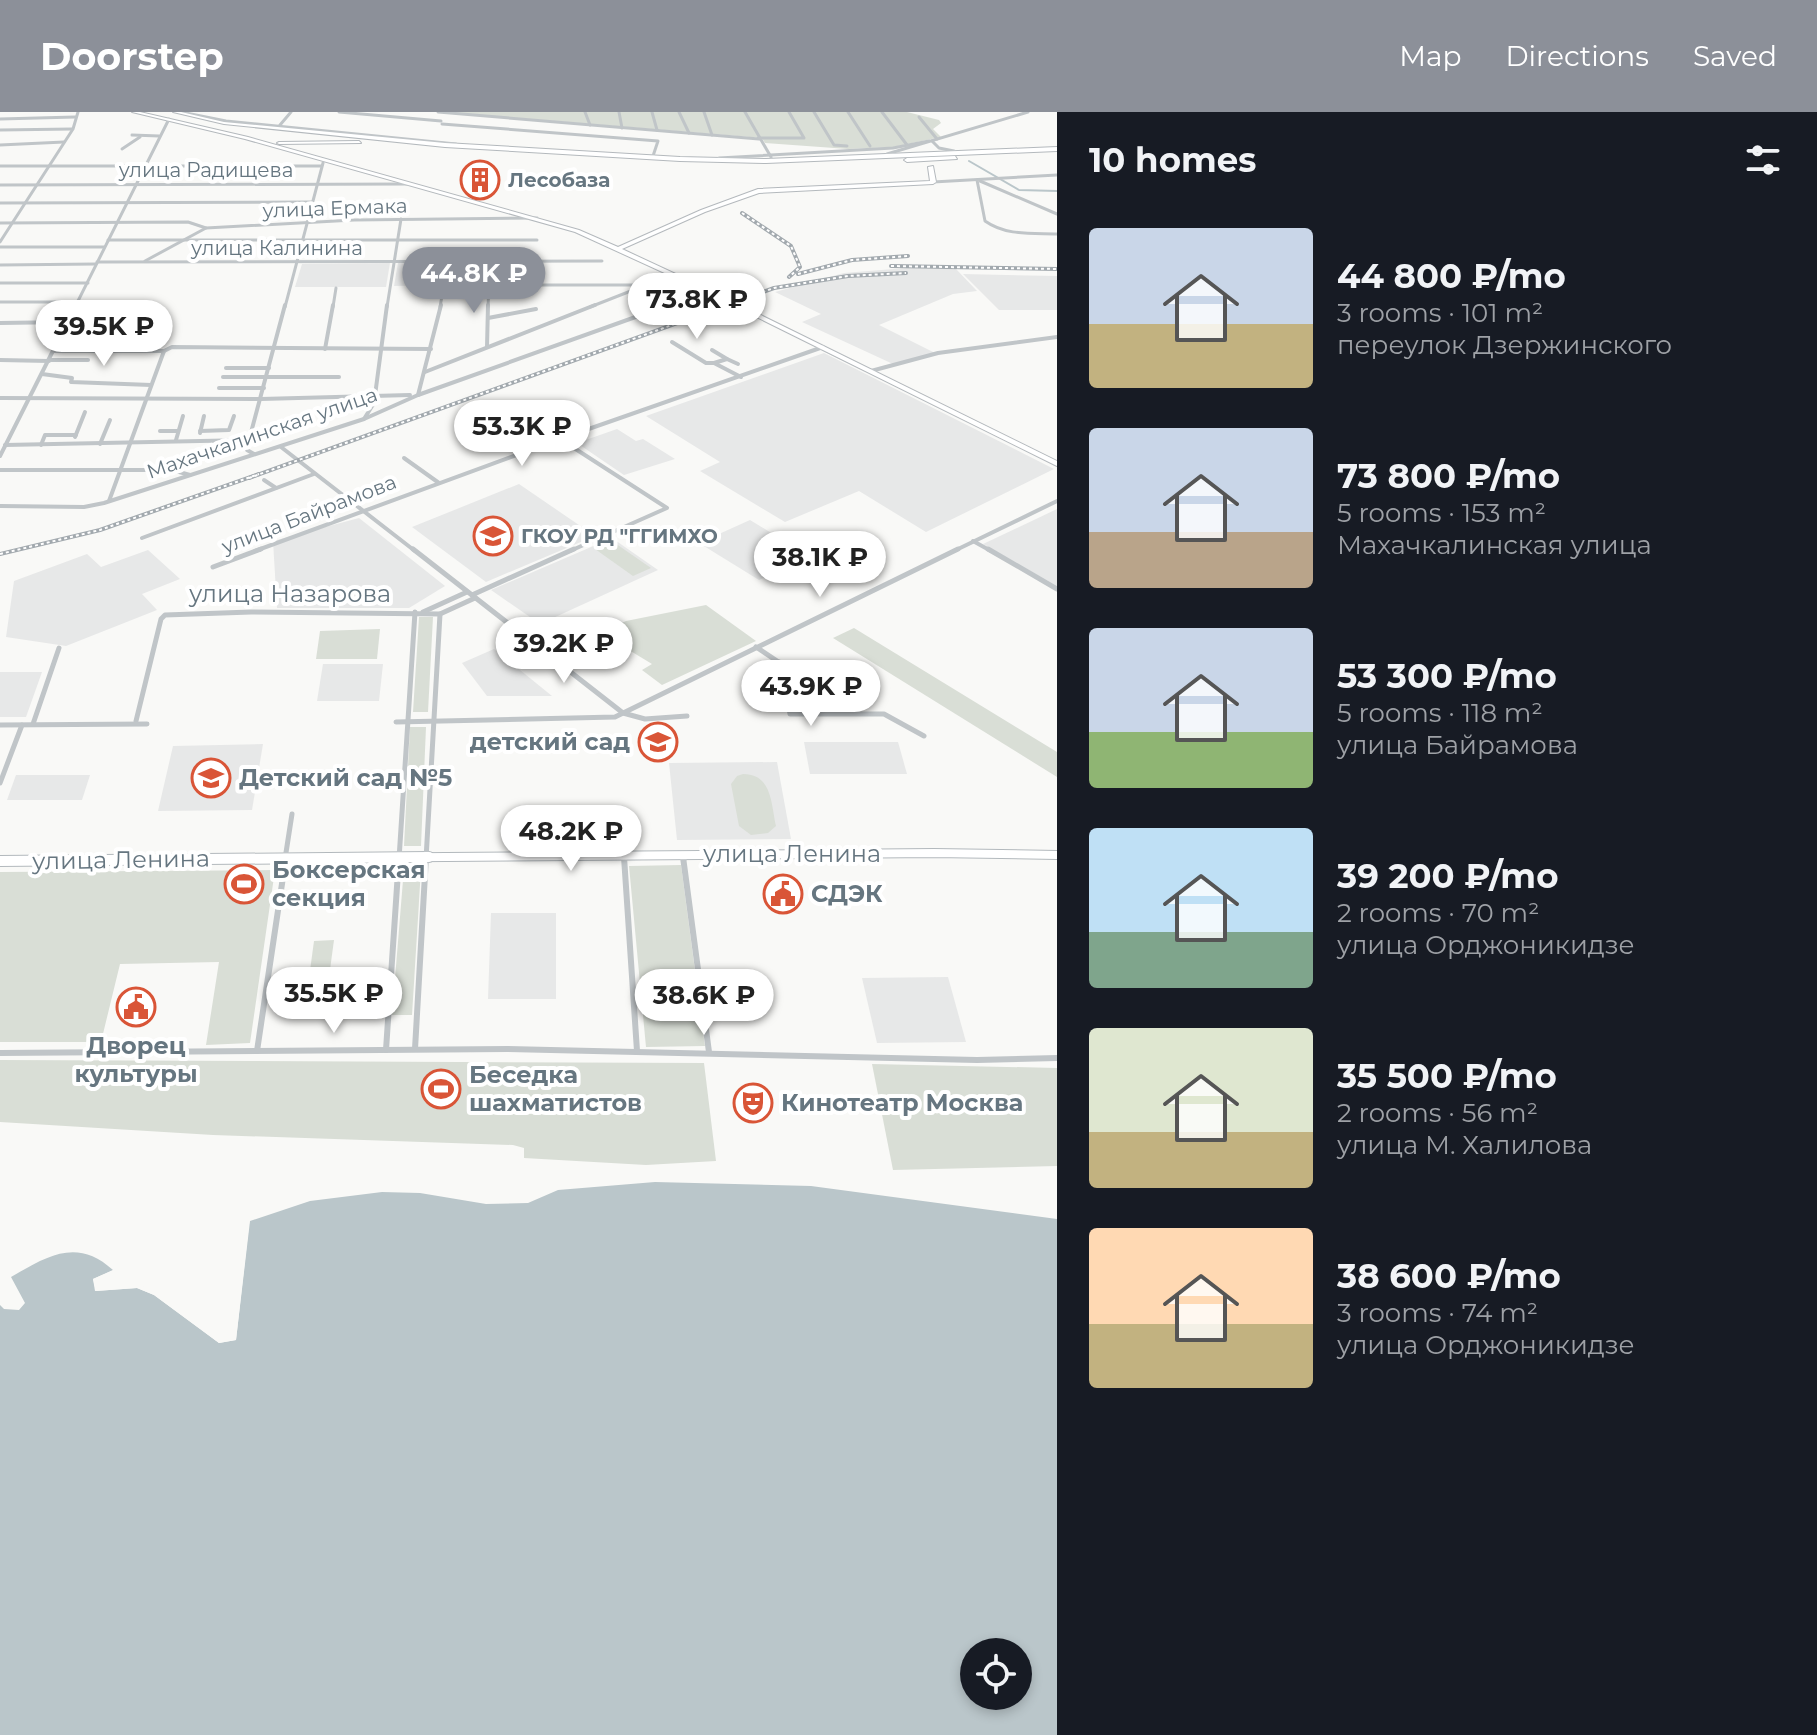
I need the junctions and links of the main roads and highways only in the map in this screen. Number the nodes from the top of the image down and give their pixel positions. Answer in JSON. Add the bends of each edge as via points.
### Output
{"nodes":[{"id":1,"x":134,"y":112,"type":"edge"},
{"id":2,"x":175,"y":112,"type":"edge"},
{"id":3,"x":267,"y":126,"type":"junction"},
{"id":4,"x":304,"y":129,"type":"junction"},
{"id":5,"x":246,"y":138,"type":"junction"},
{"id":6,"x":295,"y":144,"type":"junction"},
{"id":7,"x":1057,"y":150,"type":"edge"},
{"id":8,"x":294,"y":151,"type":"junction"},
{"id":9,"x":965,"y":151,"type":"junction"},
{"id":10,"x":868,"y":155,"type":"junction"},
{"id":11,"x":972,"y":157,"type":"junction"},
{"id":12,"x":944,"y":158,"type":"junction"},
{"id":13,"x":905,"y":160,"type":"junction"},
{"id":14,"x":873,"y":162,"type":"junction"},
{"id":15,"x":931,"y":167,"type":"junction"},
{"id":16,"x":620,"y":248,"type":"junction"},
{"id":17,"x":1057,"y":464,"type":"edge"}],
"edges":[{"from":1,"to":5,"type":"main road"},
{"from":2,"to":3,"type":"main road"},
{"from":3,"to":4,"type":"main road"},
{"from":3,"to":5,"type":"main road","via":[[246,132]]},
{"from":4,"to":6,"type":"main road","via":[[321,138]]},
{"from":4,"to":10,"type":"main road","via":[[590,155],[766,161]]},
{"from":5,"to":6,"type":"main road"},
{"from":5,"to":8,"type":"main road"},
{"from":6,"to":8,"type":"main road","via":[[286,147]]},
{"from":6,"to":14,"type":"main road","via":[[381,142],[587,157]]},
{"from":7,"to":9,"type":"main road"},
{"from":7,"to":11,"type":"main road"},
{"from":8,"to":16,"type":"main road","via":[[537,218]]},
{"from":9,"to":10,"type":"main road"},
{"from":9,"to":11,"type":"main road"},
{"from":10,"to":14,"type":"main road","via":[[865,159]]},
{"from":11,"to":12,"type":"main road"},
{"from":12,"to":13,"type":"main road"},
{"from":12,"to":15,"type":"main road"},
{"from":13,"to":14,"type":"main road"},
{"from":13,"to":15,"type":"main road"},
{"from":15,"to":16,"type":"main road","via":[[933,182],[758,191]]},
{"from":16,"to":17,"type":"main road"}]}
